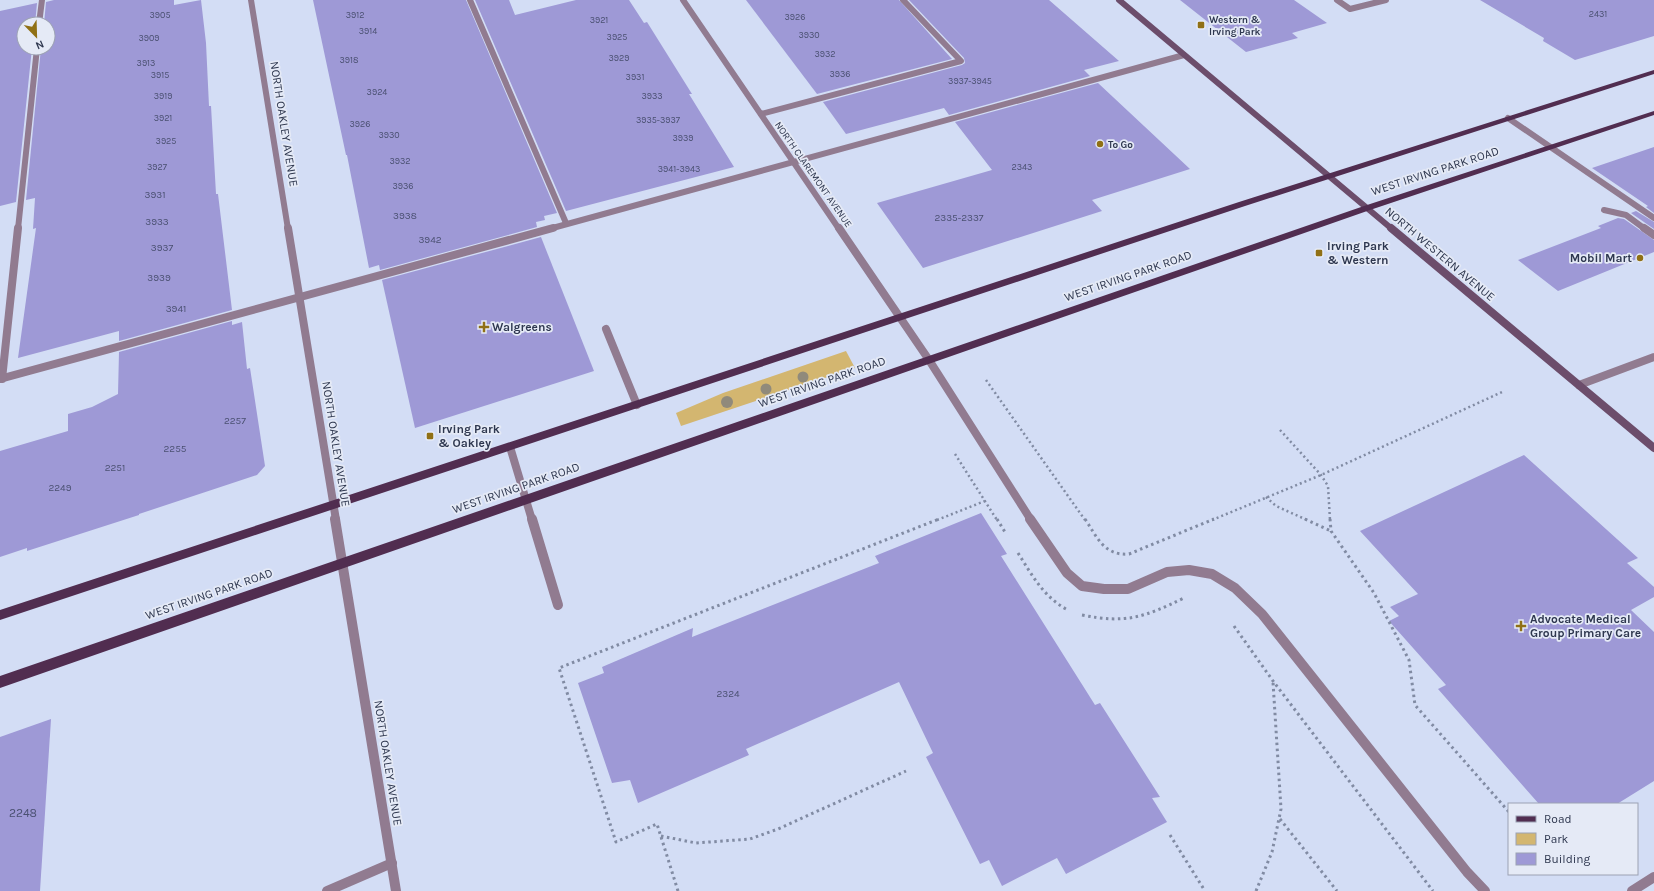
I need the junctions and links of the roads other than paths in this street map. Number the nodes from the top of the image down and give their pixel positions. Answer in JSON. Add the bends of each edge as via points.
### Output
{"nodes":[{"id":1,"x":42,"y":0,"type":"edge"},
{"id":2,"x":251,"y":0,"type":"edge"},
{"id":3,"x":470,"y":0,"type":"edge"},
{"id":4,"x":683,"y":0,"type":"edge"},
{"id":5,"x":903,"y":0,"type":"edge"},
{"id":6,"x":1119,"y":0,"type":"edge"},
{"id":7,"x":1337,"y":0,"type":"edge"},
{"id":8,"x":1386,"y":0,"type":"edge"},
{"id":9,"x":40,"y":16,"type":"edge"},
{"id":10,"x":1184,"y":55,"type":"junction"},
{"id":11,"x":36,"y":56,"type":"edge"},
{"id":12,"x":1654,"y":72,"type":"edge"},
{"id":13,"x":1654,"y":113,"type":"edge"},
{"id":14,"x":761,"y":114,"type":"junction"},
{"id":15,"x":1508,"y":118,"type":"junction"},
{"id":16,"x":1550,"y":147,"type":"junction"},
{"id":17,"x":793,"y":161,"type":"junction"},
{"id":18,"x":1329,"y":176,"type":"junction"},
{"id":19,"x":1367,"y":208,"type":"junction"},
{"id":20,"x":1604,"y":210,"type":"dead end"},
{"id":21,"x":1654,"y":218,"type":"edge"},
{"id":22,"x":566,"y":223,"type":"junction"},
{"id":23,"x":1654,"y":235,"type":"edge"},
{"id":24,"x":299,"y":296,"type":"junction"},
{"id":25,"x":901,"y":317,"type":"junction"},
{"id":26,"x":606,"y":330,"type":"dead end"},
{"id":27,"x":1654,"y":357,"type":"edge"},
{"id":28,"x":929,"y":360,"type":"junction"},
{"id":29,"x":1,"y":379,"type":"edge"},
{"id":30,"x":1579,"y":385,"type":"junction"},
{"id":31,"x":636,"y":405,"type":"junction"},
{"id":32,"x":510,"y":447,"type":"junction"},
{"id":33,"x":1654,"y":448,"type":"edge"},
{"id":34,"x":526,"y":499,"type":"junction"},
{"id":35,"x":333,"y":505,"type":"junction"},
{"id":36,"x":342,"y":563,"type":"junction"},
{"id":37,"x":558,"y":605,"type":"dead end"},
{"id":38,"x":0,"y":616,"type":"edge"},
{"id":39,"x":0,"y":682,"type":"edge"},
{"id":40,"x":392,"y":863,"type":"junction"},
{"id":41,"x":1654,"y":877,"type":"edge"},
{"id":42,"x":327,"y":891,"type":"edge"},
{"id":43,"x":396,"y":891,"type":"edge"},
{"id":44,"x":1485,"y":891,"type":"edge"},
{"id":45,"x":1632,"y":891,"type":"edge"}],
"edges":[{"from":1,"to":9,"type":"street"},
{"from":2,"to":24,"type":"street","name":"NORTH OAKLEY AVENUE"},
{"from":3,"to":22,"type":"street"},
{"from":4,"to":14,"type":"street","name":"NORTH CLAREMONT AVENUE"},
{"from":5,"to":14,"type":"street","via":[[961,61]]},
{"from":6,"to":10,"type":"main road","name":"NORTH WESTERN AVENUE"},
{"from":7,"to":8,"type":"street","via":[[1350,9]]},
{"from":10,"to":17,"type":"street"},
{"from":10,"to":18,"type":"main road","name":"NORTH WESTERN AVENUE"},
{"from":11,"to":29,"type":"street"},
{"from":12,"to":15,"type":"main road"},
{"from":13,"to":16,"type":"main road","name":"WEST IRVING PARK ROAD"},
{"from":14,"to":17,"type":"street","name":"NORTH CLAREMONT AVENUE"},
{"from":15,"to":16,"type":"street"},
{"from":15,"to":18,"type":"main road"},
{"from":16,"to":19,"type":"main road","name":"WEST IRVING PARK ROAD"},
{"from":16,"to":21,"type":"street"},
{"from":17,"to":22,"type":"street"},
{"from":17,"to":25,"type":"street","name":"NORTH CLAREMONT AVENUE"},
{"from":18,"to":19,"type":"main road","name":"NORTH WESTERN AVENUE"},
{"from":18,"to":25,"type":"main road"},
{"from":19,"to":28,"type":"main road","name":"WEST IRVING PARK ROAD"},
{"from":19,"to":30,"type":"main road","name":"NORTH WESTERN AVENUE"},
{"from":20,"to":23,"type":"street","via":[[1626,215]]},
{"from":22,"to":24,"type":"street"},
{"from":24,"to":29,"type":"street"},
{"from":24,"to":35,"type":"street","name":"NORTH OAKLEY AVENUE"},
{"from":25,"to":28,"type":"street","name":"NORTH CLAREMONT AVENUE"},
{"from":25,"to":31,"type":"main road"},
{"from":26,"to":31,"type":"street"},
{"from":27,"to":30,"type":"street"},
{"from":28,"to":34,"type":"main road","name":"WEST IRVING PARK ROAD"},
{"from":28,"to":44,"type":"street","name":"NORTH CLAREMONT AVENUE","via":[[1051,552],[1068,573],[1082,586],[1128,589],[1167,572],[1189,570],[1212,574],[1236,588],[1262,614],[1467,872]]},
{"from":30,"to":33,"type":"main road","name":"NORTH WESTERN AVENUE"},
{"from":31,"to":32,"type":"main road"},
{"from":32,"to":34,"type":"street"},
{"from":32,"to":35,"type":"main road"},
{"from":34,"to":36,"type":"main road","name":"WEST IRVING PARK ROAD"},
{"from":34,"to":37,"type":"street"},
{"from":35,"to":36,"type":"street","name":"NORTH OAKLEY AVENUE"},
{"from":35,"to":38,"type":"main road"},
{"from":36,"to":39,"type":"main road","name":"WEST IRVING PARK ROAD"},
{"from":36,"to":40,"type":"street","name":"NORTH OAKLEY AVENUE"},
{"from":40,"to":42,"type":"street"},
{"from":40,"to":43,"type":"street","name":"NORTH OAKLEY AVENUE"},
{"from":41,"to":45,"type":"street"}]}
